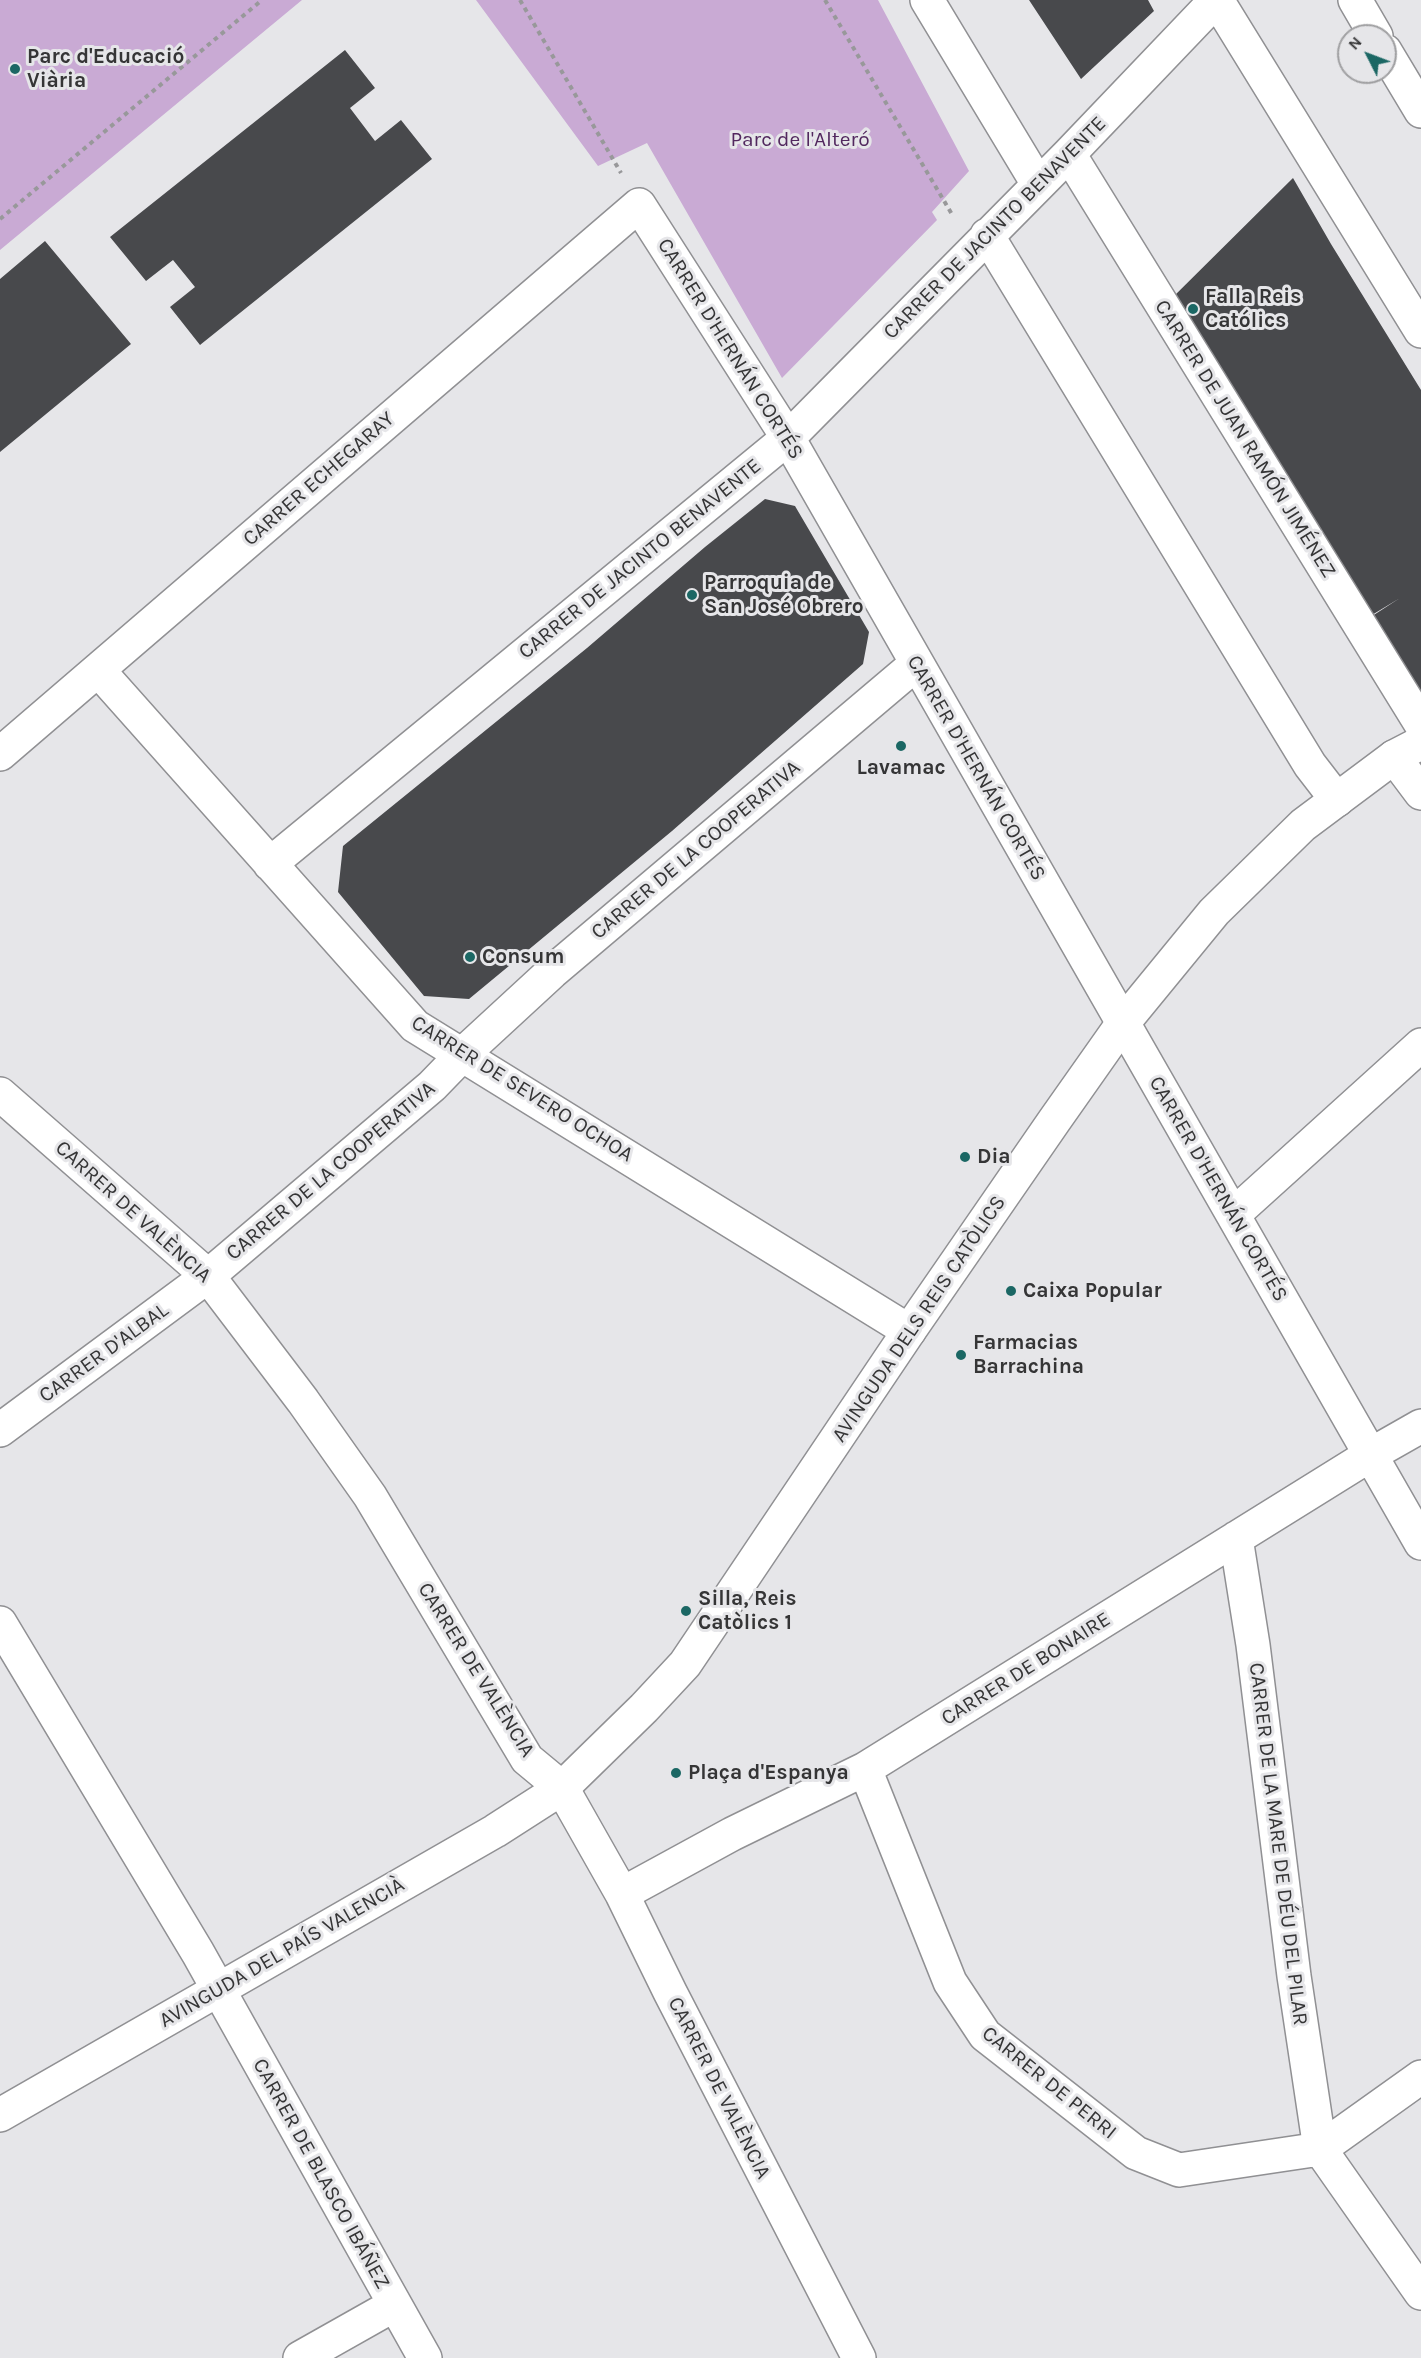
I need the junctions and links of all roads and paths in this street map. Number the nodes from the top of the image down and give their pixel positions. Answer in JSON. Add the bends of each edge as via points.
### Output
{"nodes":[{"id":1,"x":262,"y":0,"type":"edge"},
{"id":2,"x":520,"y":0,"type":"edge"},
{"id":3,"x":825,"y":0,"type":"edge"},
{"id":4,"x":927,"y":0,"type":"edge"},
{"id":5,"x":1216,"y":0,"type":"edge"},
{"id":6,"x":1355,"y":0,"type":"edge"},
{"id":7,"x":1369,"y":24,"type":"edge"},
{"id":8,"x":1397,"y":71,"type":"edge"},
{"id":9,"x":1421,"y":111,"type":"edge"},
{"id":10,"x":1069,"y":154,"type":"junction"},
{"id":11,"x":1038,"y":184,"type":"junction"},
{"id":12,"x":639,"y":205,"type":"junction"},
{"id":13,"x":0,"y":219,"type":"edge"},
{"id":14,"x":957,"y":221,"type":"dead end"},
{"id":15,"x":987,"y":235,"type":"junction"},
{"id":16,"x":1421,"y":331,"type":"edge"},
{"id":17,"x":788,"y":438,"type":"junction"},
{"id":18,"x":916,"y":664,"type":"junction"},
{"id":19,"x":98,"y":670,"type":"junction"},
{"id":20,"x":1421,"y":724,"type":"edge"},
{"id":21,"x":1407,"y":750,"type":"edge"},
{"id":22,"x":0,"y":754,"type":"edge"},
{"id":23,"x":1421,"y":793,"type":"edge"},
{"id":24,"x":1336,"y":800,"type":"junction"},
{"id":25,"x":270,"y":864,"type":"junction"},
{"id":26,"x":1124,"y":1023,"type":"junction"},
{"id":27,"x":1421,"y":1045,"type":"edge"},
{"id":28,"x":463,"y":1054,"type":"junction"},
{"id":29,"x":0,"y":1094,"type":"edge"},
{"id":30,"x":1233,"y":1215,"type":"junction"},
{"id":31,"x":208,"y":1276,"type":"junction"},
{"id":32,"x":909,"y":1331,"type":"junction"},
{"id":33,"x":1421,"y":1426,"type":"edge"},
{"id":34,"x":0,"y":1430,"type":"edge"},
{"id":35,"x":1370,"y":1455,"type":"junction"},
{"id":36,"x":1236,"y":1538,"type":"junction"},
{"id":37,"x":1421,"y":1543,"type":"edge"},
{"id":38,"x":0,"y":1623,"type":"edge"},
{"id":39,"x":865,"y":1769,"type":"junction"},
{"id":40,"x":562,"y":1788,"type":"junction"},
{"id":41,"x":622,"y":1894,"type":"junction"},
{"id":42,"x":217,"y":1990,"type":"junction"},
{"id":43,"x":1421,"y":2077,"type":"edge"},
{"id":44,"x":0,"y":2115,"type":"edge"},
{"id":45,"x":1320,"y":2149,"type":"junction"},
{"id":46,"x":1421,"y":2292,"type":"edge"},
{"id":47,"x":394,"y":2305,"type":"junction"},
{"id":48,"x":300,"y":2358,"type":"edge"},
{"id":49,"x":426,"y":2358,"type":"edge"},
{"id":50,"x":859,"y":2358,"type":"edge"}],
"edges":[{"from":1,"to":13,"type":"path"},
{"from":2,"to":12,"type":"path"},
{"from":3,"to":14,"type":"path"},
{"from":4,"to":11,"type":"street"},
{"from":5,"to":10,"type":"street","name":"CARRER DE JACINTO BENAVENTE"},
{"from":5,"to":16,"type":"street"},
{"from":6,"to":7,"type":"street"},
{"from":8,"to":9,"type":"street"},
{"from":10,"to":11,"type":"street","name":"CARRER DE JACINTO BENAVENTE"},
{"from":10,"to":20,"type":"street","name":"CARRER DE JUAN RAMÓN JIMÉNEZ"},
{"from":11,"to":15,"type":"street","name":"CARRER DE JACINTO BENAVENTE"},
{"from":12,"to":17,"type":"street","name":"CARRER D'HERNÁN CORTÉS"},
{"from":12,"to":19,"type":"street","name":"CARRER ECHEGARAY"},
{"from":15,"to":17,"type":"street","name":"CARRER DE JACINTO BENAVENTE"},
{"from":15,"to":24,"type":"street","via":[[1310,765]]},
{"from":17,"to":18,"type":"street","name":"CARRER D'HERNÁN CORTÉS"},
{"from":17,"to":25,"type":"street","name":"CARRER DE JACINTO BENAVENTE"},
{"from":18,"to":26,"type":"street","name":"CARRER D'HERNÁN CORTÉS"},
{"from":18,"to":28,"type":"street","name":"CARRER DE LA COOPERATIVA","via":[[552,972]]},
{"from":19,"to":22,"type":"street","name":"CARRER ECHEGARAY"},
{"from":19,"to":25,"type":"street","name":"CARRER DE SEVERO OCHOA"},
{"from":21,"to":23,"type":"street"},
{"from":21,"to":24,"type":"street","name":"AVINGUDA DELS REIS CATÒLICS"},
{"from":24,"to":26,"type":"street","name":"AVINGUDA DELS REIS CATÒLICS","via":[[1303,825],[1214,912]]},
{"from":25,"to":28,"type":"street","name":"CARRER DE SEVERO OCHOA","via":[[415,1026]]},
{"from":26,"to":30,"type":"street","name":"CARRER D'HERNÁN CORTÉS"},
{"from":26,"to":32,"type":"street","name":"AVINGUDA DELS REIS CATÒLICS"},
{"from":27,"to":30,"type":"street"},
{"from":28,"to":31,"type":"street","name":"CARRER DE LA COOPERATIVA","via":[[432,1086]]},
{"from":28,"to":32,"type":"street","name":"CARRER DE SEVERO OCHOA"},
{"from":29,"to":31,"type":"street","name":"CARRER DE VALÈNCIA"},
{"from":30,"to":35,"type":"street","name":"CARRER D'HERNÁN CORTÉS"},
{"from":31,"to":34,"type":"street","name":"CARRER D'ALBAL"},
{"from":31,"to":40,"type":"street","name":"CARRER DE VALÈNCIA","via":[[370,1496],[527,1759]]},
{"from":32,"to":40,"type":"street","name":"AVINGUDA DELS REIS CATÒLICS","via":[[684,1664]]},
{"from":33,"to":35,"type":"street","name":"CARRER DE BONAIRE"},
{"from":35,"to":36,"type":"street","name":"CARRER DE BONAIRE"},
{"from":35,"to":37,"type":"street","name":"CARRER D'HERNÁN CORTÉS"},
{"from":36,"to":39,"type":"street","name":"CARRER DE BONAIRE"},
{"from":36,"to":45,"type":"street","name":"CARRER DE LA MARE DE DÉU DEL PILAR"},
{"from":38,"to":42,"type":"street","name":"CARRER DE BLASCO IBÁÑEZ"},
{"from":39,"to":41,"type":"street","name":"CARRER DE BONAIRE","via":[[732,1834]]},
{"from":39,"to":45,"type":"street","name":"CARRER DE PERRI","via":[[950,1982],[985,2035],[1136,2153],[1179,2170]]},
{"from":40,"to":41,"type":"street","name":"CARRER DE VALÈNCIA"},
{"from":40,"to":42,"type":"street","name":"AVINGUDA DEL PAÍS VALENCIÀ","via":[[495,1831]]},
{"from":41,"to":50,"type":"street","name":"CARRER DE VALÈNCIA"},
{"from":42,"to":44,"type":"street","name":"AVINGUDA DEL PAÍS VALENCIÀ"},
{"from":42,"to":47,"type":"street","name":"CARRER DE BLASCO IBÁÑEZ"},
{"from":43,"to":45,"type":"street"},
{"from":45,"to":46,"type":"street"},
{"from":47,"to":48,"type":"street"},
{"from":47,"to":49,"type":"street","name":"CARRER DE BLASCO IBÁÑEZ"}]}
